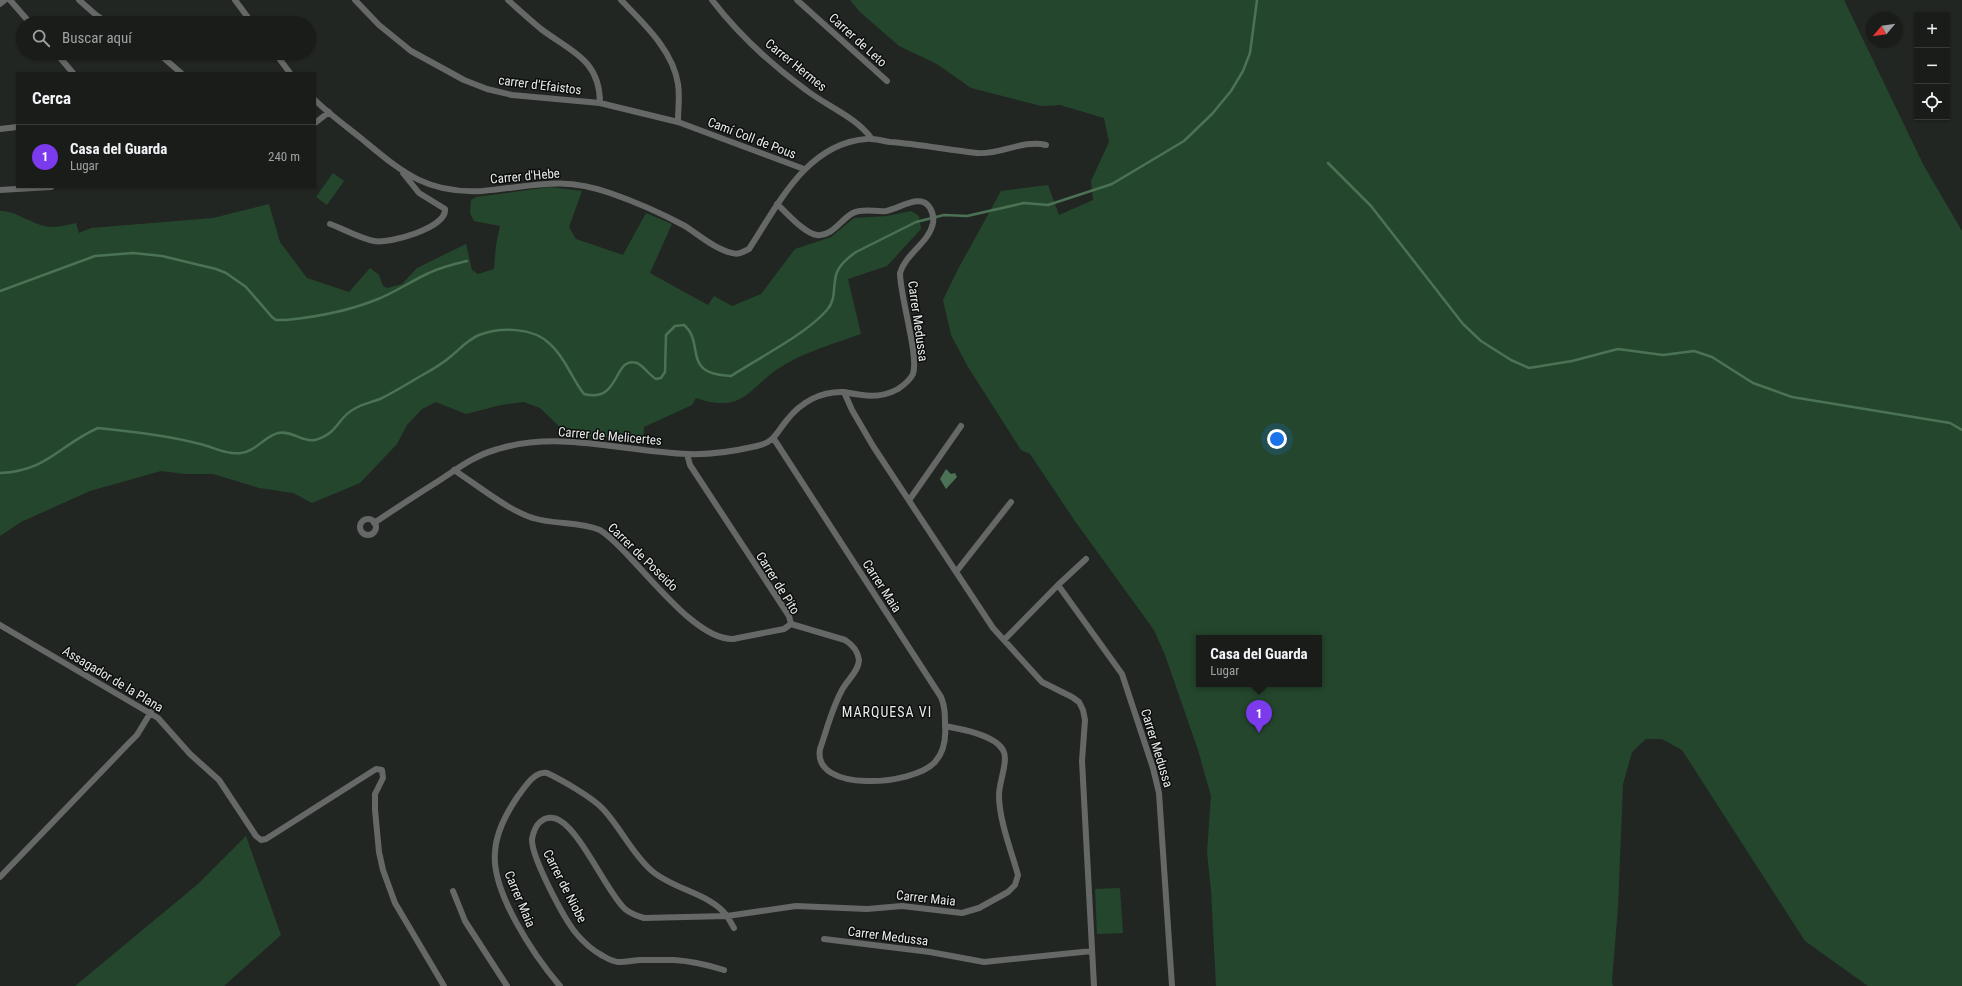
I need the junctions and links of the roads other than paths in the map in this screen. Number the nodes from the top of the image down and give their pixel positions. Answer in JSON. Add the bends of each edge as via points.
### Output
{"nodes":[{"id":1,"x":5,"y":0,"type":"edge"},
{"id":2,"x":10,"y":0,"type":"edge"},
{"id":3,"x":79,"y":0,"type":"edge"},
{"id":4,"x":235,"y":0,"type":"edge"},
{"id":5,"x":355,"y":0,"type":"edge"},
{"id":6,"x":508,"y":0,"type":"edge"},
{"id":7,"x":620,"y":0,"type":"edge"},
{"id":8,"x":712,"y":0,"type":"edge"},
{"id":9,"x":797,"y":0,"type":"edge"},
{"id":10,"x":0,"y":4,"type":"edge"},
{"id":11,"x":24,"y":16,"type":"edge"},
{"id":12,"x":98,"y":16,"type":"edge"},
{"id":13,"x":247,"y":16,"type":"edge"},
{"id":14,"x":62,"y":60,"type":"edge"},
{"id":15,"x":166,"y":60,"type":"edge"},
{"id":16,"x":280,"y":60,"type":"edge"},
{"id":17,"x":72,"y":72,"type":"edge"},
{"id":18,"x":180,"y":72,"type":"edge"},
{"id":19,"x":289,"y":72,"type":"edge"},
{"id":20,"x":887,"y":81,"type":"dead end"},
{"id":21,"x":316,"y":101,"type":"edge"},
{"id":22,"x":600,"y":103,"type":"junction"},
{"id":23,"x":329,"y":112,"type":"junction"},
{"id":24,"x":316,"y":122,"type":"edge"},
{"id":25,"x":678,"y":122,"type":"junction"},
{"id":26,"x":16,"y":127,"type":"edge"},
{"id":27,"x":0,"y":129,"type":"edge"},
{"id":28,"x":872,"y":139,"type":"junction"},
{"id":29,"x":1046,"y":145,"type":"dead end"},
{"id":30,"x":804,"y":169,"type":"junction"},
{"id":31,"x":402,"y":172,"type":"junction"},
{"id":32,"x":34,"y":188,"type":"edge"},
{"id":33,"x":0,"y":190,"type":"edge"},
{"id":34,"x":777,"y":204,"type":"junction"},
{"id":35,"x":330,"y":224,"type":"dead end"},
{"id":36,"x":844,"y":392,"type":"junction"},
{"id":37,"x":961,"y":426,"type":"dead end"},
{"id":38,"x":774,"y":439,"type":"junction"},
{"id":39,"x":687,"y":454,"type":"junction"},
{"id":40,"x":454,"y":470,"type":"junction"},
{"id":41,"x":910,"y":499,"type":"junction"},
{"id":42,"x":1011,"y":502,"type":"dead end"},
{"id":43,"x":374,"y":523,"type":"dead end"},
{"id":44,"x":1086,"y":558,"type":"dead end"},
{"id":45,"x":956,"y":572,"type":"junction"},
{"id":46,"x":1058,"y":585,"type":"junction"},
{"id":47,"x":791,"y":624,"type":"junction"},
{"id":48,"x":0,"y":625,"type":"edge"},
{"id":49,"x":1004,"y":640,"type":"junction"},
{"id":50,"x":151,"y":712,"type":"junction"},
{"id":51,"x":946,"y":726,"type":"junction"},
{"id":52,"x":0,"y":877,"type":"edge"},
{"id":53,"x":453,"y":892,"type":"dead end"},
{"id":54,"x":727,"y":916,"type":"junction"},
{"id":55,"x":734,"y":928,"type":"dead end"},
{"id":56,"x":824,"y":939,"type":"dead end"},
{"id":57,"x":1092,"y":951,"type":"junction"},
{"id":58,"x":724,"y":970,"type":"dead end"},
{"id":59,"x":444,"y":986,"type":"edge"},
{"id":60,"x":507,"y":986,"type":"edge"},
{"id":61,"x":560,"y":986,"type":"edge"},
{"id":62,"x":1094,"y":986,"type":"edge"},
{"id":63,"x":1172,"y":986,"type":"edge"}],
"edges":[{"from":1,"to":10,"type":"street"},
{"from":2,"to":11,"type":"street"},
{"from":3,"to":12,"type":"street"},
{"from":4,"to":13,"type":"street"},
{"from":5,"to":22,"type":"street","name":"carrer d'Efaistos","via":[[379,25],[411,51],[464,80],[502,93]]},
{"from":6,"to":22,"type":"street","via":[[586,61],[597,85]]},
{"from":7,"to":25,"type":"street","via":[[648,28],[672,65],[678,86]]},
{"from":8,"to":28,"type":"street","name":"Carrer Hermes","via":[[740,32],[778,67],[807,91],[858,124]]},
{"from":9,"to":20,"type":"street","name":"Carrer de Leto"},
{"from":14,"to":17,"type":"street"},
{"from":15,"to":18,"type":"street"},
{"from":16,"to":19,"type":"street"},
{"from":21,"to":23,"type":"street","name":"Carrer d'Hebe"},
{"from":22,"to":25,"type":"street","name":"carrer d'Efaistos"},
{"from":23,"to":24,"type":"street"},
{"from":23,"to":31,"type":"street","name":"Carrer d'Hebe"},
{"from":25,"to":30,"type":"street","name":"Camí Coll de Pous"},
{"from":26,"to":27,"type":"street"},
{"from":28,"to":29,"type":"street","name":"Camí Coll de Pous","via":[[983,153],[1031,143]]},
{"from":28,"to":30,"type":"street","name":"Camí Coll de Pous","via":[[835,148]]},
{"from":30,"to":34,"type":"street","name":"Carrer d'Hebe"},
{"from":31,"to":34,"type":"street","name":"Carrer d'Hebe","via":[[425,184],[448,189],[484,190],[543,183],[588,186],[651,209],[735,254],[749,249]]},
{"from":31,"to":35,"type":"street","via":[[419,193],[445,209],[441,220],[426,229],[381,241],[373,241]]},
{"from":32,"to":33,"type":"street"},
{"from":34,"to":36,"type":"street","name":"Carrer Medussa","via":[[808,232],[819,236],[860,211],[892,210],[917,201],[927,204],[932,213],[933,223],[930,232],[905,262],[900,273],[912,354],[912,374],[903,385],[884,395],[866,396]]},
{"from":36,"to":38,"type":"street","via":[[827,393],[806,402],[792,414]]},
{"from":36,"to":41,"type":"street","via":[[873,446]]},
{"from":37,"to":41,"type":"street"},
{"from":38,"to":39,"type":"street","name":"Carrer de Melicertes","via":[[746,448]]},
{"from":38,"to":51,"type":"street","name":"Carrer Maia","via":[[941,698]]},
{"from":39,"to":40,"type":"street","name":"Carrer de Melicertes","via":[[582,443],[535,442],[490,451]]},
{"from":39,"to":47,"type":"street","name":"Carrer de Pito","via":[[690,465],[789,616]]},
{"from":40,"to":43,"type":"street","name":"Carrer de Melicertes"},
{"from":40,"to":47,"type":"street","name":"Carrer de Poseido","via":[[526,516],[600,530],[684,612],[713,636],[733,639],[784,629]]},
{"from":41,"to":45,"type":"street"},
{"from":42,"to":45,"type":"street"},
{"from":44,"to":46,"type":"street"},
{"from":45,"to":49,"type":"street","via":[[983,614]]},
{"from":46,"to":49,"type":"street"},
{"from":46,"to":63,"type":"street","name":"Carrer Medussa","via":[[1122,674],[1156,777],[1162,820]]},
{"from":47,"to":51,"type":"street","name":"Carrer de Pito","via":[[845,640],[858,654],[859,661],[839,695],[820,749],[822,762],[834,774],[856,780],[882,781],[917,774],[931,766],[939,756]]},
{"from":48,"to":50,"type":"street","name":"Assagador de la Plana"},
{"from":49,"to":57,"type":"street","via":[[1042,682],[1076,700],[1084,714],[1082,761]]},
{"from":50,"to":52,"type":"street","via":[[137,735]]},
{"from":50,"to":59,"type":"street","name":"Assagador de la Plana","via":[[190,754],[219,780],[261,840],[298,820],[372,771],[379,768],[382,770],[383,778],[375,794],[375,810],[383,870],[395,903]]},
{"from":51,"to":54,"type":"street","name":"Carrer Maia","via":[[988,738],[1004,752],[999,795],[1018,874],[1013,888],[985,906],[962,913],[902,906],[867,909],[796,906]]},
{"from":53,"to":60,"type":"street","via":[[465,921]]},
{"from":54,"to":55,"type":"street"},
{"from":54,"to":58,"type":"street","name":"Carrer de Niobe","via":[[644,918],[631,914],[620,903],[586,850],[562,821],[547,818],[539,822],[535,830],[532,839],[534,848],[546,878],[571,925],[593,950],[614,962],[675,960],[697,962]]},
{"from":54,"to":61,"type":"street","name":"Carrer Maia","via":[[716,906],[652,871],[597,803],[552,775],[540,773],[525,787],[508,814],[496,844],[495,859],[502,889],[525,939]]},
{"from":56,"to":57,"type":"street","name":"Carrer Medussa","via":[[930,952],[984,962]]},
{"from":57,"to":62,"type":"street"}]}
